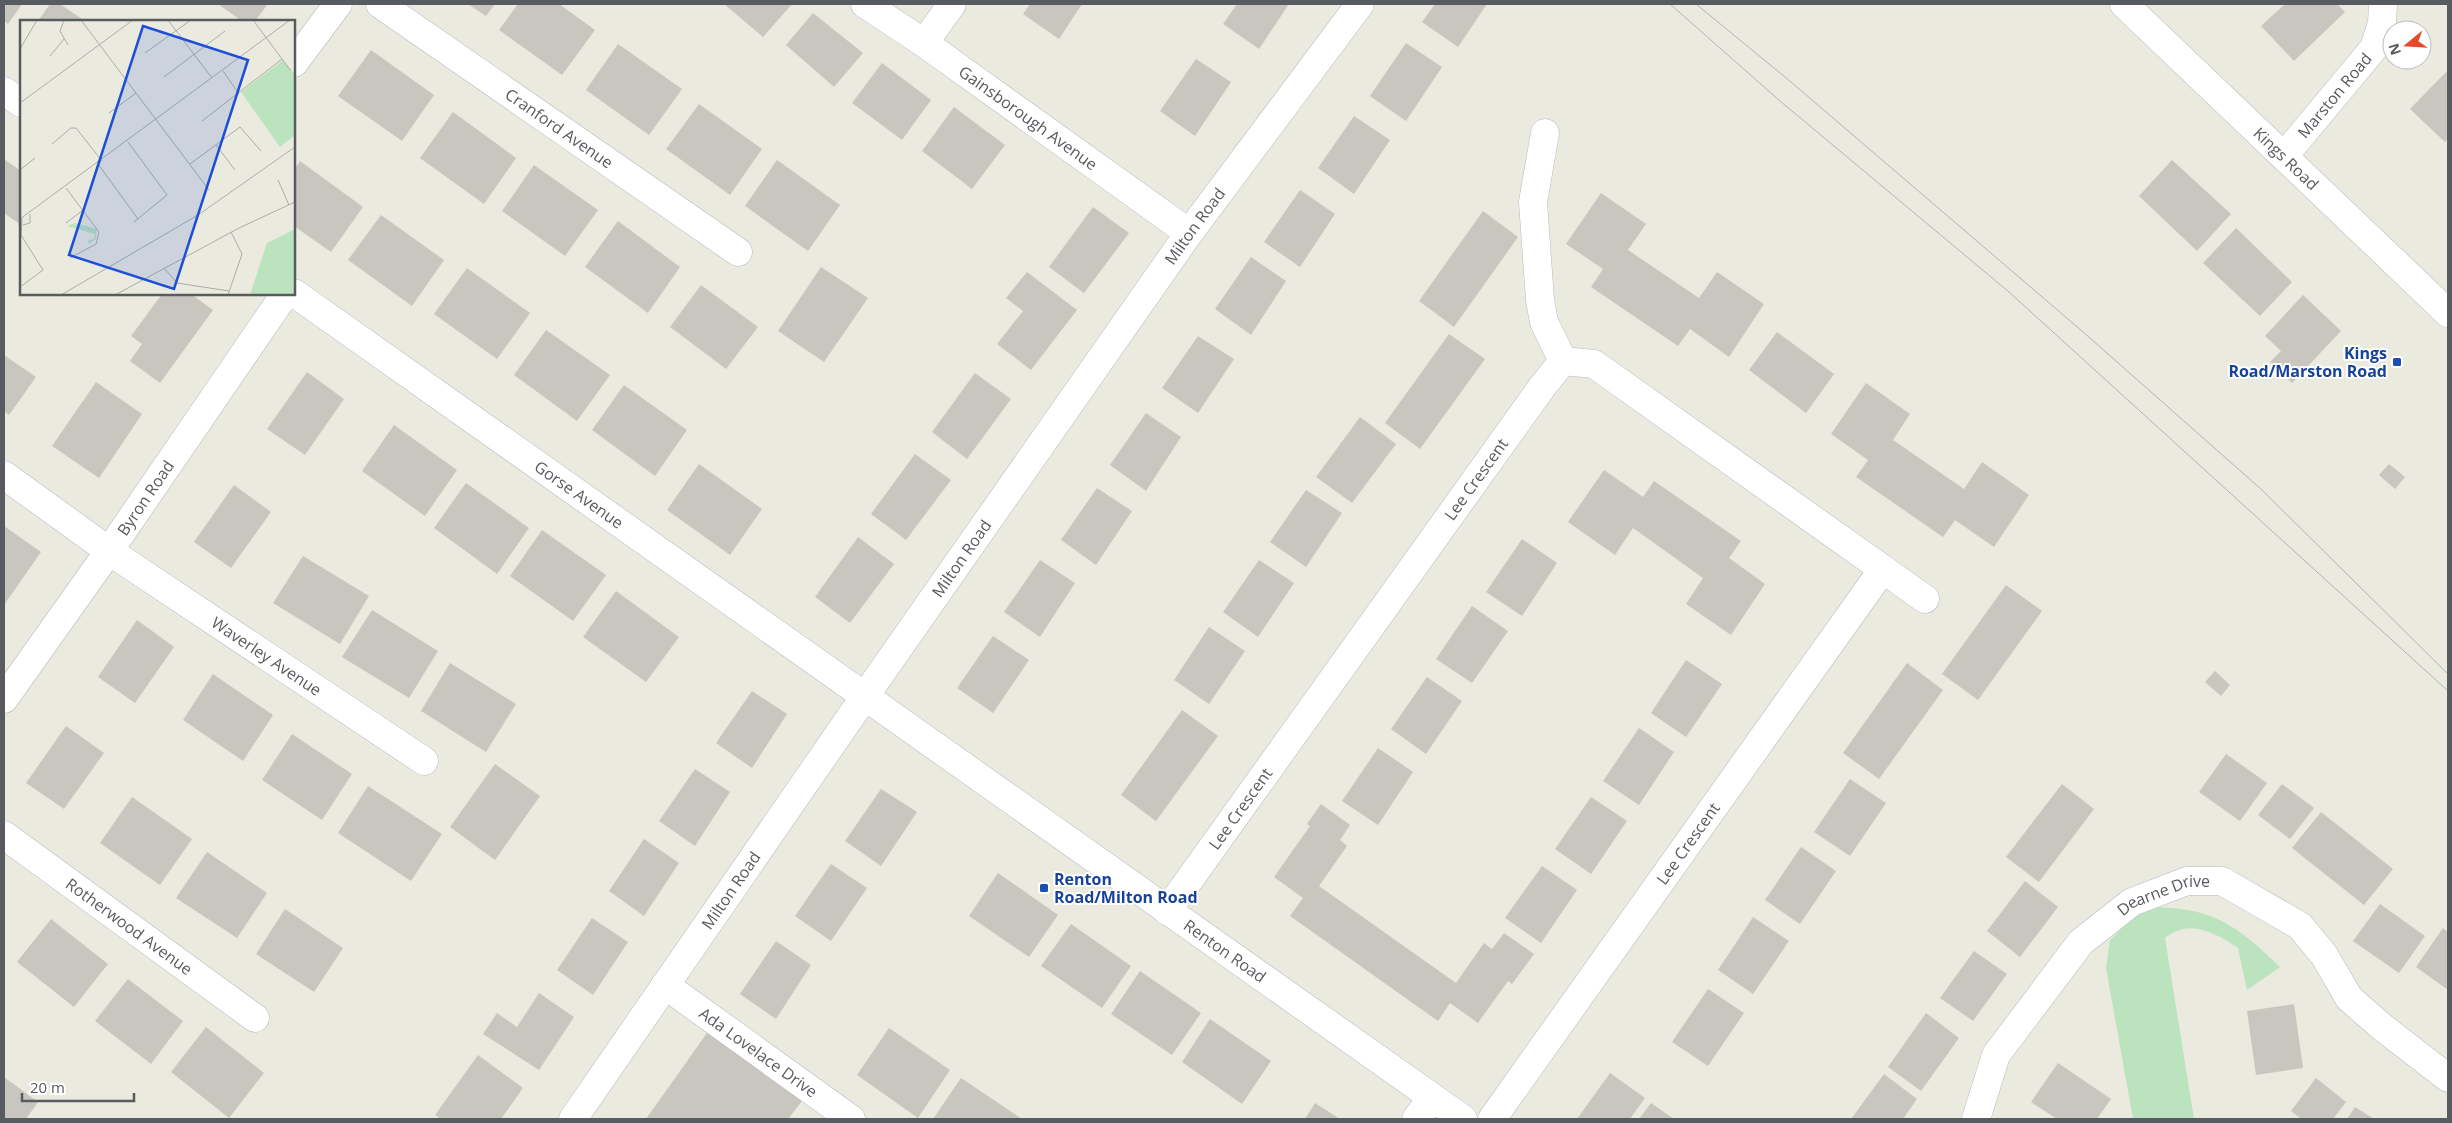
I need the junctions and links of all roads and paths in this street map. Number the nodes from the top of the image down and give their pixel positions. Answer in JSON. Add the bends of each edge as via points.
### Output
{"nodes":[{"id":1,"x":338,"y":4,"type":"edge"},
{"id":2,"x":380,"y":4,"type":"edge"},
{"id":3,"x":865,"y":4,"type":"edge"},
{"id":4,"x":952,"y":4,"type":"edge"},
{"id":5,"x":1360,"y":4,"type":"edge"},
{"id":6,"x":2124,"y":4,"type":"edge"},
{"id":7,"x":2383,"y":4,"type":"edge"},
{"id":8,"x":924,"y":43,"type":"junction"},
{"id":9,"x":295,"y":62,"type":"edge"},
{"id":10,"x":4,"y":91,"type":"edge"},
{"id":11,"x":20,"y":102,"type":"edge"},
{"id":12,"x":1544,"y":133,"type":"dead end"},
{"id":13,"x":2284,"y":156,"type":"junction"},
{"id":14,"x":1189,"y":233,"type":"junction"},
{"id":15,"x":738,"y":252,"type":"dead end"},
{"id":16,"x":295,"y":294,"type":"edge"},
{"id":17,"x":284,"y":295,"type":"edge"},
{"id":18,"x":2448,"y":313,"type":"edge"},
{"id":19,"x":1563,"y":361,"type":"junction"},
{"id":20,"x":4,"y":475,"type":"edge"},
{"id":21,"x":109,"y":551,"type":"junction"},
{"id":22,"x":1883,"y":569,"type":"junction"},
{"id":23,"x":1925,"y":599,"type":"dead end"},
{"id":24,"x":865,"y":696,"type":"junction"},
{"id":25,"x":4,"y":699,"type":"edge"},
{"id":26,"x":424,"y":761,"type":"dead end"},
{"id":27,"x":4,"y":835,"type":"edge"},
{"id":28,"x":1167,"y":911,"type":"junction"},
{"id":29,"x":665,"y":985,"type":"junction"},
{"id":30,"x":255,"y":1018,"type":"dead end"},
{"id":31,"x":2448,"y":1078,"type":"edge"},
{"id":32,"x":1432,"y":1098,"type":"junction"},
{"id":33,"x":573,"y":1119,"type":"edge"},
{"id":34,"x":851,"y":1119,"type":"edge"},
{"id":35,"x":1416,"y":1119,"type":"edge"},
{"id":36,"x":1463,"y":1119,"type":"edge"},
{"id":37,"x":1492,"y":1119,"type":"edge"},
{"id":38,"x":1976,"y":1119,"type":"edge"}],
"edges":[{"from":1,"to":9,"type":"street"},
{"from":2,"to":15,"type":"street","name":"Cranford Avenue"},
{"from":3,"to":8,"type":"street","name":"Gainsborough Avenue"},
{"from":4,"to":8,"type":"street"},
{"from":5,"to":14,"type":"street","name":"Milton Road"},
{"from":6,"to":13,"type":"street","name":"Kings Road"},
{"from":7,"to":13,"type":"street","name":"Marston Road","via":[[2382,23],[2374,48]]},
{"from":8,"to":14,"type":"street","name":"Gainsborough Avenue"},
{"from":10,"to":11,"type":"street"},
{"from":12,"to":19,"type":"street","via":[[1533,202],[1540,300],[1544,322]]},
{"from":13,"to":18,"type":"street","name":"Kings Road"},
{"from":14,"to":24,"type":"street","name":"Milton Road"},
{"from":16,"to":24,"type":"street","name":"Gorse Avenue"},
{"from":17,"to":21,"type":"street","name":"Byron Road"},
{"from":19,"to":22,"type":"street","via":[[1594,364]]},
{"from":19,"to":28,"type":"street","name":"Lee Crescent"},
{"from":20,"to":21,"type":"street","name":"Waverley Avenue"},
{"from":21,"to":25,"type":"street","name":"Byron Road"},
{"from":21,"to":26,"type":"street","name":"Waverley Avenue"},
{"from":22,"to":23,"type":"street"},
{"from":22,"to":37,"type":"street","name":"Lee Crescent"},
{"from":24,"to":28,"type":"street","name":"Renton Road"},
{"from":24,"to":29,"type":"street","name":"Milton Road"},
{"from":27,"to":30,"type":"street","name":"Rotherwood Avenue"},
{"from":28,"to":32,"type":"street","name":"Renton Road"},
{"from":29,"to":33,"type":"street","name":"Milton Road"},
{"from":29,"to":34,"type":"street","name":"Ada Lovelace Drive"},
{"from":31,"to":38,"type":"street","name":"Dearne Drive","via":[[2349,998],[2324,955],[2300,926],[2222,881],[2187,881],[2132,902],[2081,942],[1996,1056]]},
{"from":32,"to":35,"type":"street"},
{"from":32,"to":36,"type":"street","name":"Renton Road"}]}
